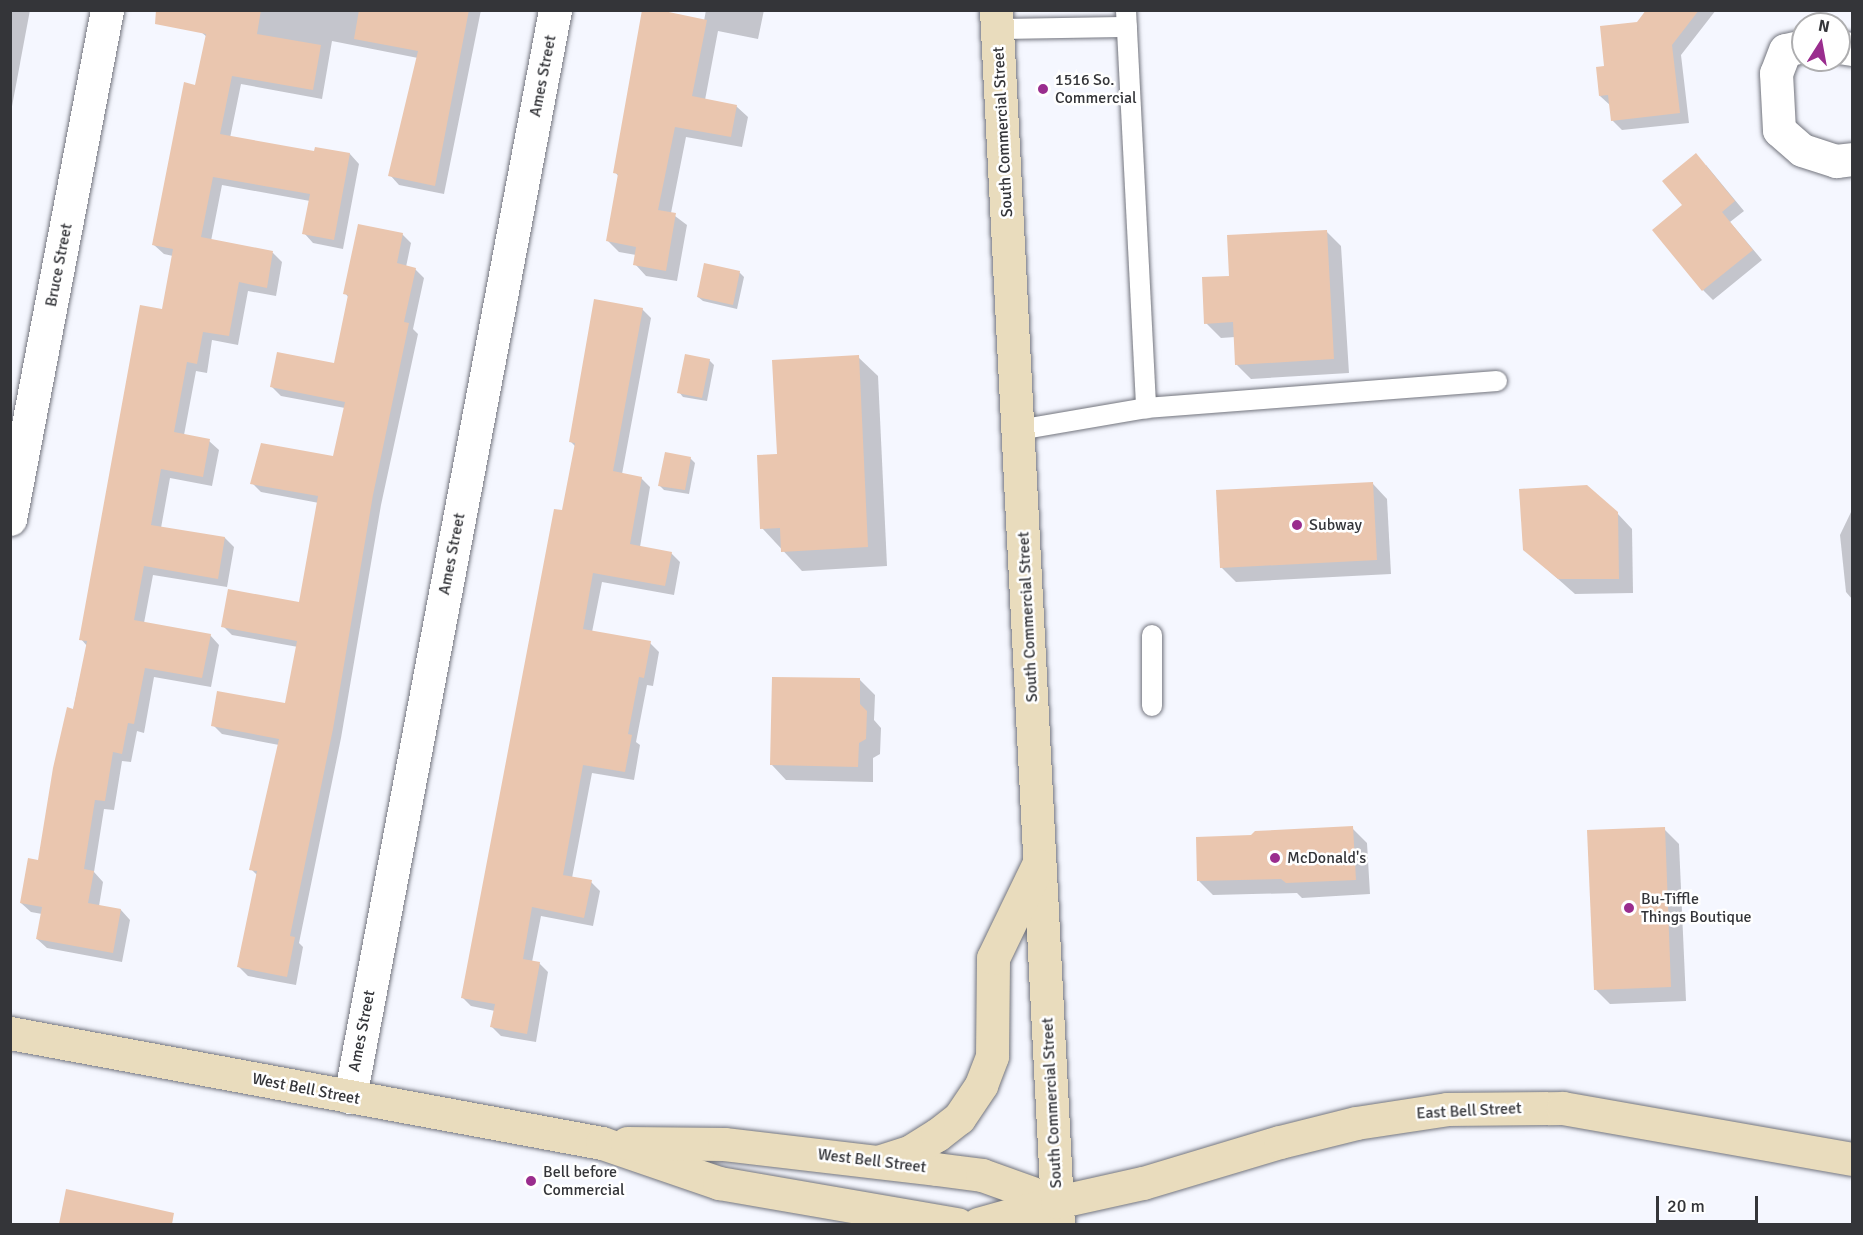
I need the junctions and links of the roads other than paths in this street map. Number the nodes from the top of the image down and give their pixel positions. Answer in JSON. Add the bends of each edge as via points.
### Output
{"nodes":[{"id":1,"x":106,"y":10,"type":"edge"},
{"id":2,"x":555,"y":10,"type":"edge"},
{"id":3,"x":1126,"y":19,"type":"edge"},
{"id":4,"x":997,"y":20,"type":"edge"},
{"id":5,"x":1791,"y":49,"type":"edge"},
{"id":6,"x":1852,"y":159,"type":"edge"},
{"id":7,"x":1497,"y":381,"type":"dead end"},
{"id":8,"x":1146,"y":408,"type":"junction"},
{"id":9,"x":1019,"y":430,"type":"junction"},
{"id":10,"x":10,"y":519,"type":"edge"},
{"id":11,"x":1152,"y":635,"type":"dead end"},
{"id":12,"x":1152,"y":706,"type":"dead end"},
{"id":13,"x":1040,"y":860,"type":"junction"},
{"id":14,"x":10,"y":1033,"type":"edge"},
{"id":15,"x":350,"y":1097,"type":"junction"},
{"id":16,"x":602,"y":1143,"type":"junction"},
{"id":17,"x":1852,"y":1159,"type":"edge"},
{"id":18,"x":879,"y":1162,"type":"junction"},
{"id":19,"x":1057,"y":1213,"type":"edge"},
{"id":20,"x":957,"y":1224,"type":"edge"},
{"id":21,"x":978,"y":1224,"type":"edge"}],
"edges":[{"from":1,"to":10,"type":"street","name":"Bruce Street"},
{"from":2,"to":15,"type":"street","name":"Ames Street"},
{"from":3,"to":4,"type":"lane"},
{"from":3,"to":8,"type":"lane"},
{"from":4,"to":9,"type":"main road","name":"South Commercial Street"},
{"from":5,"to":6,"type":"street","via":[[1785,50],[1776,73],[1779,130],[1802,150],[1836,161]]},
{"from":7,"to":8,"type":"lane"},
{"from":8,"to":9,"type":"lane"},
{"from":9,"to":13,"type":"main road","name":"South Commercial Street"},
{"from":11,"to":12,"type":"lane"},
{"from":13,"to":18,"type":"main road","via":[[993,958],[992,1056],[972,1102],[937,1135],[911,1151]]},
{"from":13,"to":19,"type":"main road","name":"South Commercial Street"},
{"from":14,"to":15,"type":"main road","name":"West Bell Street"},
{"from":15,"to":16,"type":"main road","name":"West Bell Street"},
{"from":16,"to":18,"type":"main road","name":"West Bell Street","via":[[724,1144]]},
{"from":16,"to":20,"type":"main road","name":"West Bell Street","via":[[719,1184]]},
{"from":17,"to":19,"type":"main road","name":"East Bell Street","via":[[1563,1108],[1447,1109],[1345,1125],[1280,1142]]},
{"from":18,"to":19,"type":"main road","name":"West Bell Street","via":[[982,1175]]},
{"from":19,"to":21,"type":"main road"}]}
